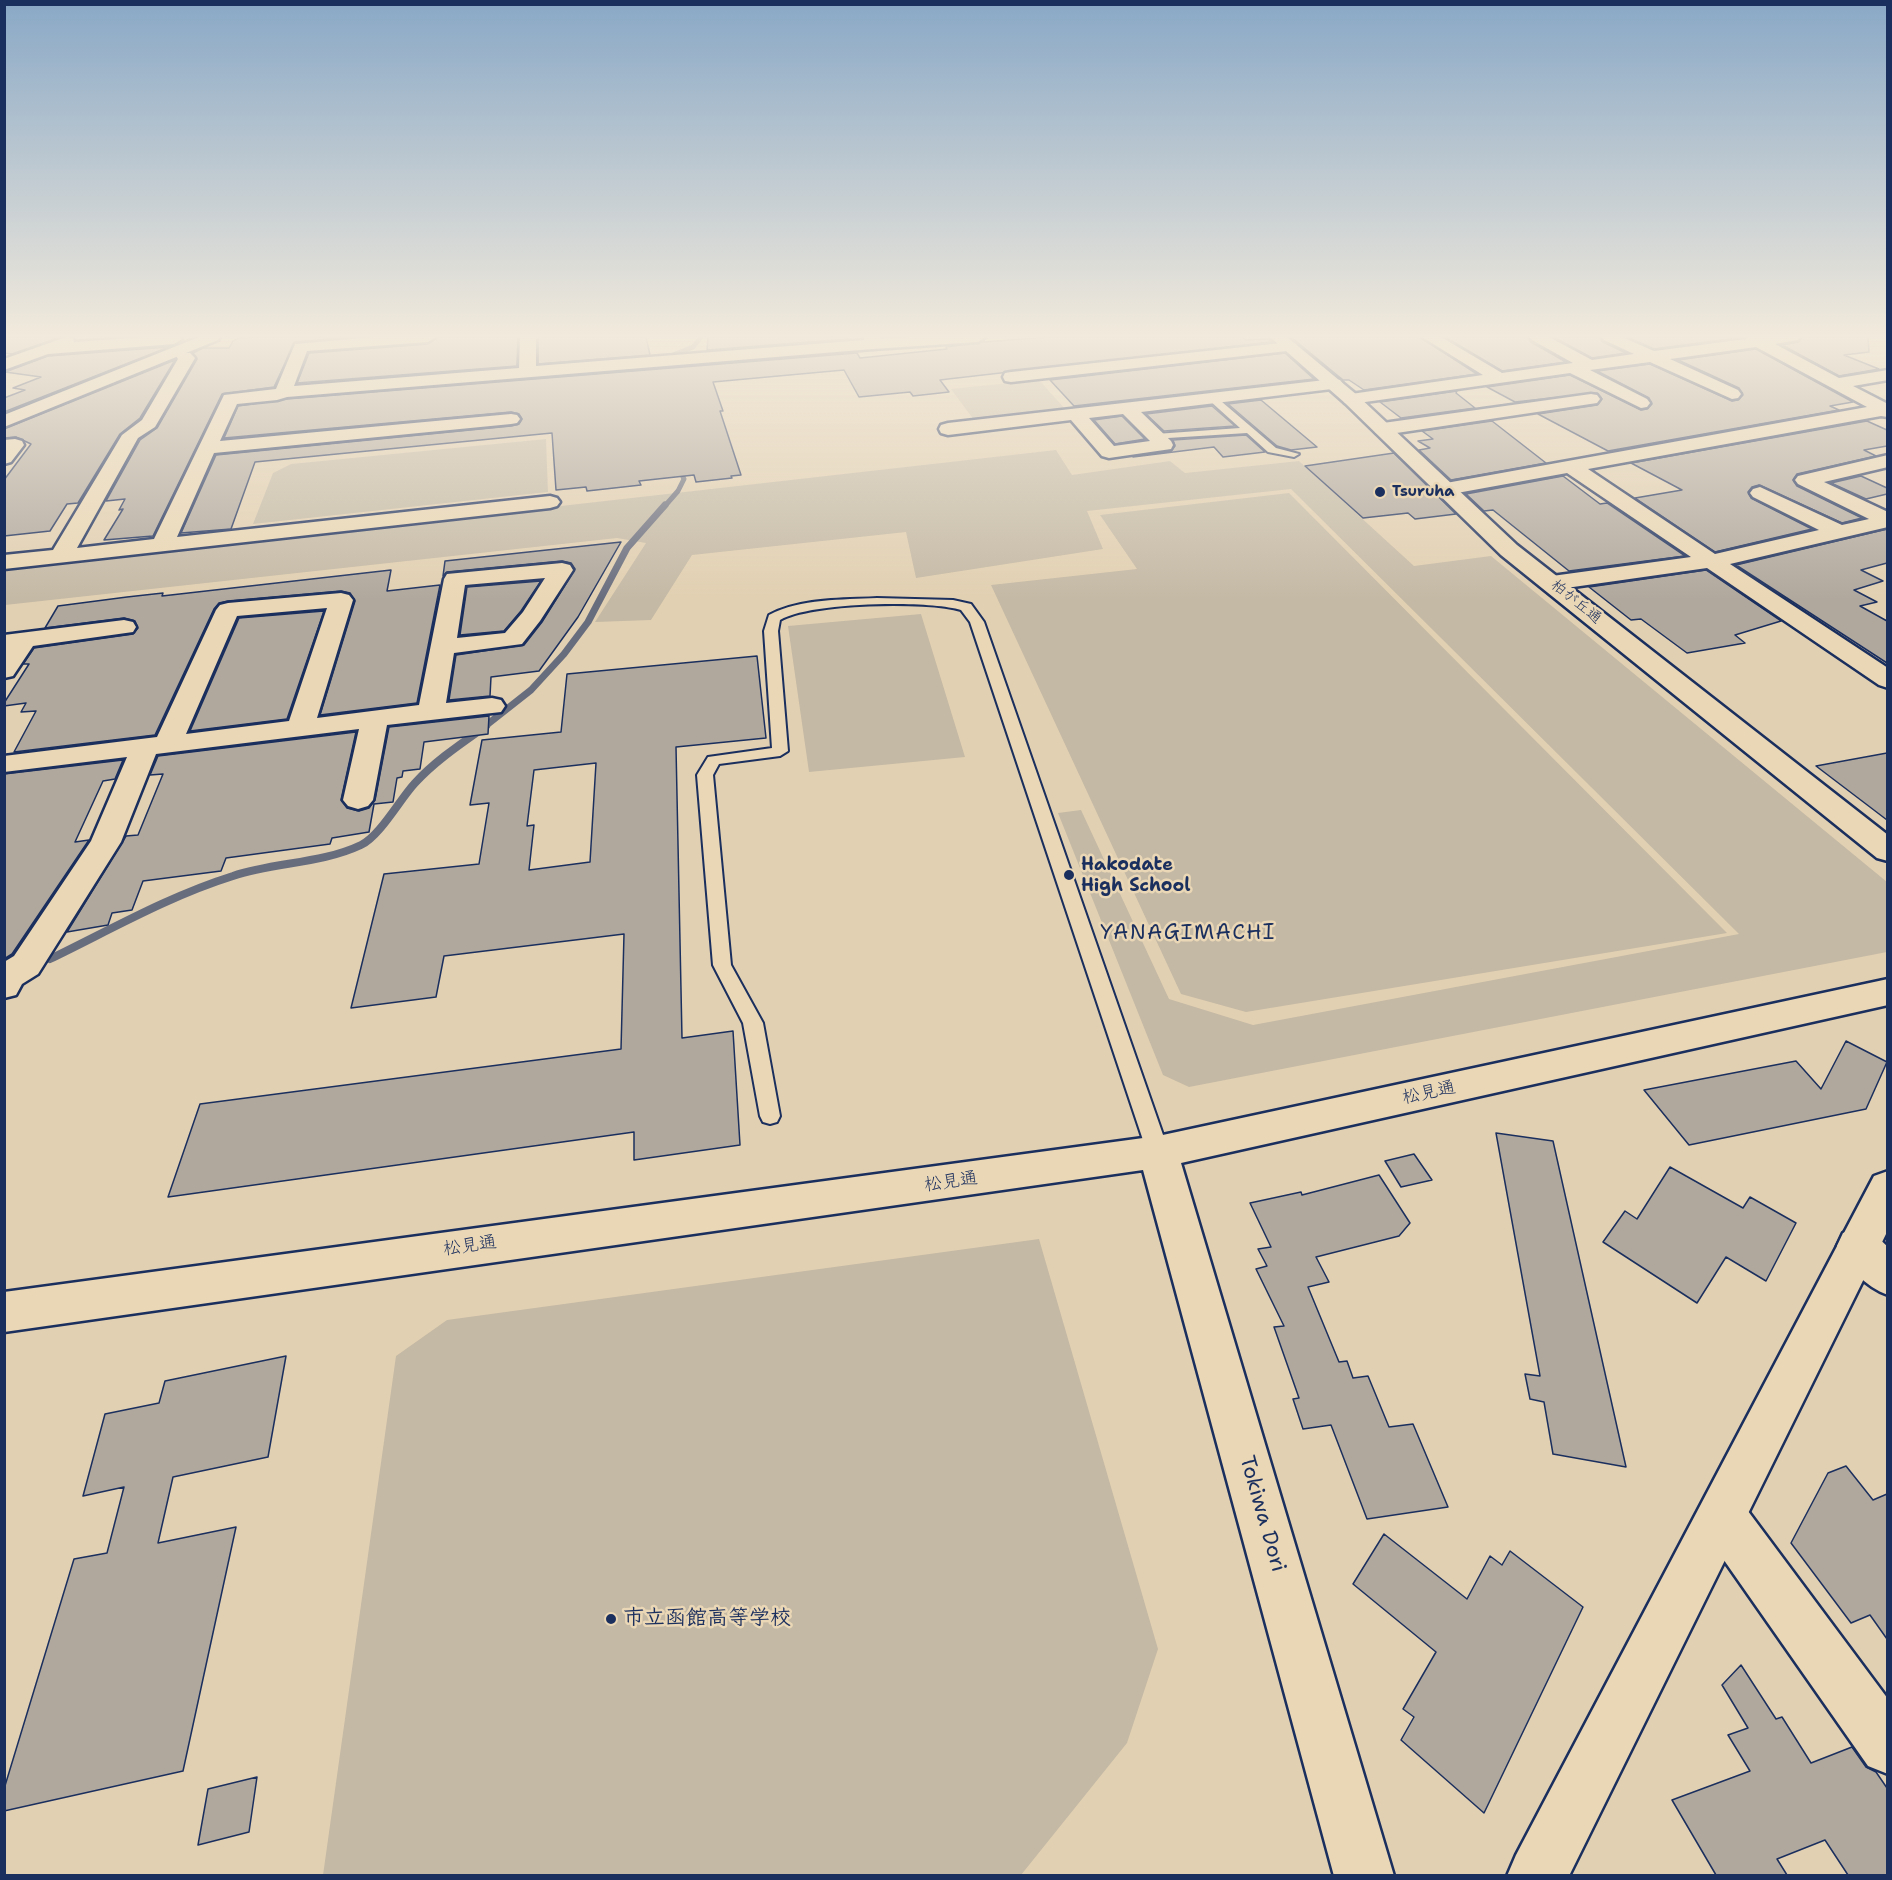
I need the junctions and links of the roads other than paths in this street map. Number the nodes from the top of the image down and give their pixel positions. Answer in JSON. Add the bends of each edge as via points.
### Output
{"nodes":[{"id":1,"x":146,"y":425,"type":"edge"},
{"id":2,"x":218,"y":425,"type":"edge"},
{"id":3,"x":451,"y":425,"type":"edge"},
{"id":4,"x":984,"y":425,"type":"edge"},
{"id":5,"x":1085,"y":425,"type":"edge"},
{"id":6,"x":1144,"y":425,"type":"edge"},
{"id":7,"x":1242,"y":425,"type":"edge"},
{"id":8,"x":1378,"y":425,"type":"edge"},
{"id":9,"x":1413,"y":425,"type":"edge"},
{"id":10,"x":1807,"y":425,"type":"edge"},
{"id":11,"x":948,"y":429,"type":"dead end"},
{"id":12,"x":1383,"y":429,"type":"junction"},
{"id":13,"x":1248,"y":430,"type":"junction"},
{"id":14,"x":1156,"y":437,"type":"junction"},
{"id":15,"x":4,"y":446,"type":"edge"},
{"id":16,"x":207,"y":448,"type":"junction"},
{"id":17,"x":1294,"y":454,"type":"dead end"},
{"id":18,"x":4,"y":458,"type":"edge"},
{"id":19,"x":1887,"y":461,"type":"edge"},
{"id":20,"x":1571,"y":466,"type":"junction"},
{"id":21,"x":1446,"y":489,"type":"junction"},
{"id":22,"x":1760,"y":493,"type":"dead end"},
{"id":23,"x":550,"y":502,"type":"dead end"},
{"id":24,"x":1887,"y":520,"type":"edge"},
{"id":25,"x":1840,"y":532,"type":"junction"},
{"id":26,"x":162,"y":545,"type":"junction"},
{"id":27,"x":61,"y":556,"type":"junction"},
{"id":28,"x":1712,"y":561,"type":"junction"},
{"id":29,"x":4,"y":562,"type":"edge"},
{"id":30,"x":1552,"y":583,"type":"junction"},
{"id":31,"x":124,"y":627,"type":"dead end"},
{"id":32,"x":14,"y":641,"type":"edge"},
{"id":33,"x":443,"y":647,"type":"junction"},
{"id":34,"x":4,"y":671,"type":"edge"},
{"id":35,"x":1887,"y":680,"type":"edge"},
{"id":36,"x":492,"y":706,"type":"dead end"},
{"id":37,"x":431,"y":712,"type":"junction"},
{"id":38,"x":375,"y":719,"type":"junction"},
{"id":39,"x":300,"y":728,"type":"junction"},
{"id":40,"x":156,"y":746,"type":"junction"},
{"id":41,"x":4,"y":764,"type":"edge"},
{"id":42,"x":358,"y":800,"type":"dead end"},
{"id":43,"x":1887,"y":851,"type":"edge"},
{"id":44,"x":6,"y":979,"type":"edge"},
{"id":45,"x":1887,"y":992,"type":"edge"},
{"id":46,"x":770,"y":1116,"type":"dead end"},
{"id":47,"x":1158,"y":1152,"type":"junction"},
{"id":48,"x":1887,"y":1188,"type":"edge"},
{"id":49,"x":1873,"y":1261,"type":"edge"},
{"id":50,"x":4,"y":1312,"type":"edge"},
{"id":51,"x":1722,"y":1516,"type":"junction"},
{"id":52,"x":1887,"y":1746,"type":"edge"},
{"id":53,"x":1364,"y":1875,"type":"edge"},
{"id":54,"x":1537,"y":1875,"type":"edge"}],
"edges":[{"from":1,"to":27,"type":"street","via":[[131,435]]},
{"from":2,"to":16,"type":"street"},
{"from":3,"to":16,"type":"street"},
{"from":4,"to":11,"type":"street"},
{"from":5,"to":14,"type":"street","via":[[1109,452],[1164,445]]},
{"from":6,"to":14,"type":"street"},
{"from":7,"to":13,"type":"lane"},
{"from":8,"to":12,"type":"street","name":"柏が丘通"},
{"from":9,"to":12,"type":"street"},
{"from":10,"to":20,"type":"street"},
{"from":12,"to":21,"type":"street","name":"柏が丘通"},
{"from":13,"to":14,"type":"lane"},
{"from":13,"to":17,"type":"lane","via":[[1272,450]]},
{"from":15,"to":18,"type":"street","via":[[15,445]]},
{"from":16,"to":26,"type":"street"},
{"from":19,"to":24,"type":"street","via":[[1805,480]]},
{"from":20,"to":21,"type":"street"},
{"from":20,"to":28,"type":"street"},
{"from":21,"to":30,"type":"street","name":"柏が丘通","via":[[1509,550]]},
{"from":22,"to":25,"type":"street"},
{"from":23,"to":26,"type":"street"},
{"from":24,"to":25,"type":"street"},
{"from":25,"to":28,"type":"street"},
{"from":26,"to":27,"type":"street"},
{"from":27,"to":29,"type":"street"},
{"from":28,"to":30,"type":"street"},
{"from":28,"to":35,"type":"street"},
{"from":30,"to":43,"type":"street","name":"柏が丘通"},
{"from":31,"to":32,"type":"street"},
{"from":32,"to":34,"type":"street"},
{"from":33,"to":33,"type":"street","via":[[455,579],[562,570],[513,639]]},
{"from":33,"to":37,"type":"street"},
{"from":36,"to":37,"type":"street"},
{"from":37,"to":38,"type":"street"},
{"from":38,"to":39,"type":"street"},
{"from":38,"to":42,"type":"street"},
{"from":39,"to":40,"type":"street"},
{"from":39,"to":40,"type":"street","via":[[341,600],[232,600]]},
{"from":40,"to":41,"type":"street"},
{"from":40,"to":44,"type":"street","via":[[106,842],[26,965]]},
{"from":45,"to":47,"type":"street","name":"松見通"},
{"from":46,"to":47,"type":"lane","via":[[753,1023],[722,965],[705,775],[712,760],[780,751],[771,631],[774,618],[804,608],[946,601],[967,608],[977,622]]},
{"from":47,"to":50,"type":"street","name":"松見通"},
{"from":47,"to":53,"type":"street","name":"Tokiwa Dori"},
{"from":48,"to":49,"type":"street"},
{"from":49,"to":51,"type":"street"},
{"from":51,"to":52,"type":"street"},
{"from":51,"to":54,"type":"street"}]}
